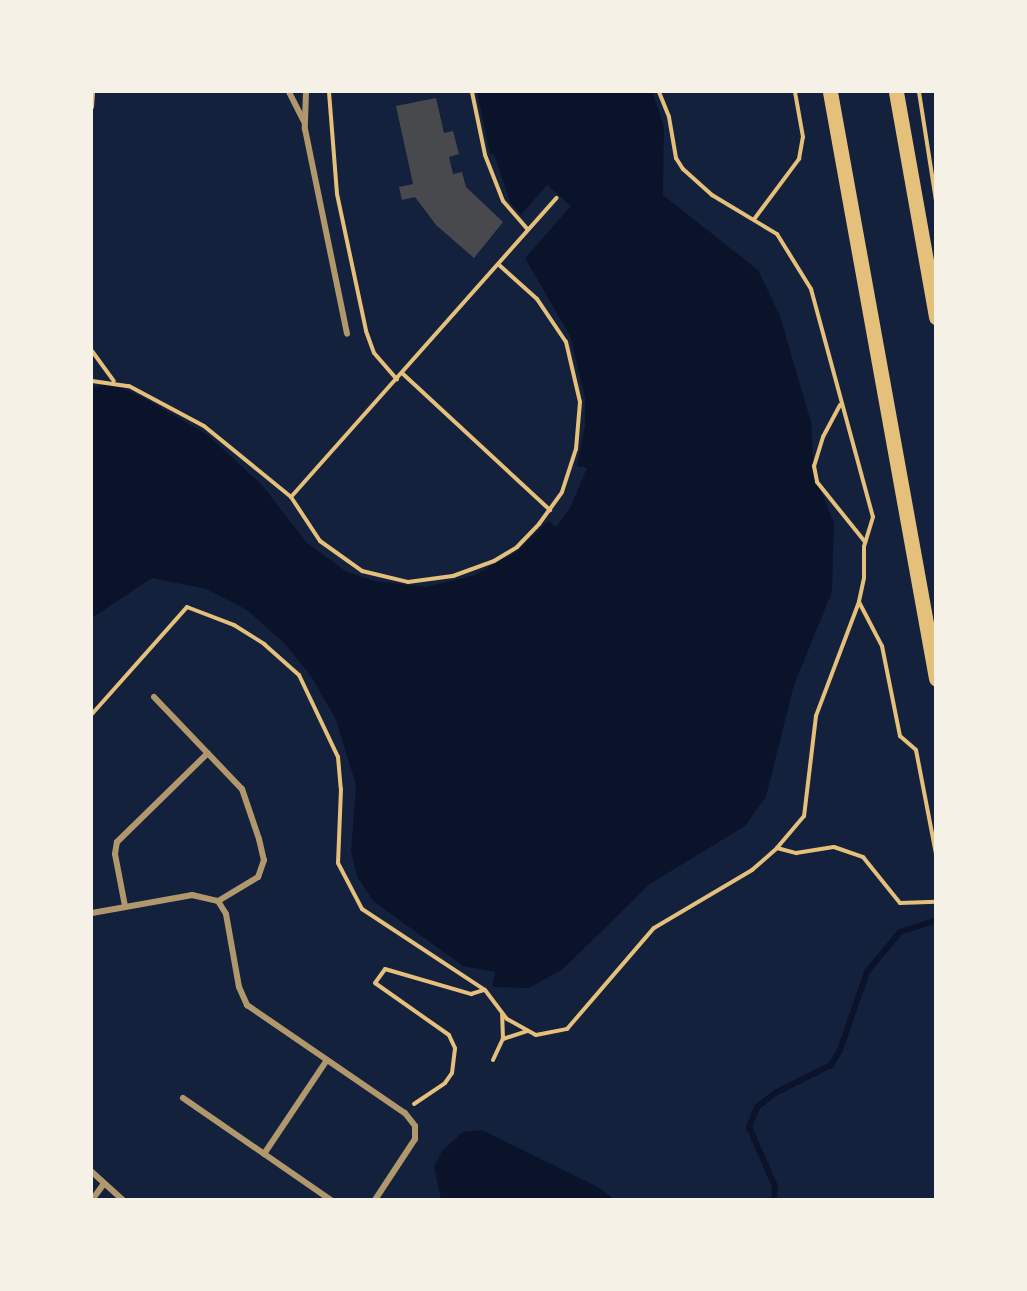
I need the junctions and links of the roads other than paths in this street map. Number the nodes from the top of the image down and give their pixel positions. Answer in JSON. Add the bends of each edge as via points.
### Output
{"nodes":[{"id":1,"x":289,"y":92,"type":"edge"},
{"id":2,"x":306,"y":92,"type":"edge"},
{"id":3,"x":830,"y":92,"type":"edge"},
{"id":4,"x":896,"y":92,"type":"edge"},
{"id":5,"x":304,"y":123,"type":"junction"},
{"id":6,"x":936,"y":317,"type":"edge"},
{"id":7,"x":347,"y":334,"type":"dead end"},
{"id":8,"x":936,"y":678,"type":"edge"},
{"id":9,"x":154,"y":697,"type":"dead end"},
{"id":10,"x":208,"y":753,"type":"junction"},
{"id":11,"x":218,"y":901,"type":"junction"},
{"id":12,"x":125,"y":906,"type":"junction"},
{"id":13,"x":92,"y":913,"type":"edge"},
{"id":14,"x":327,"y":1060,"type":"junction"},
{"id":15,"x":183,"y":1098,"type":"dead end"},
{"id":16,"x":264,"y":1154,"type":"junction"},
{"id":17,"x":92,"y":1172,"type":"edge"},
{"id":18,"x":103,"y":1185,"type":"junction"},
{"id":19,"x":92,"y":1200,"type":"edge"},
{"id":20,"x":123,"y":1200,"type":"edge"},
{"id":21,"x":331,"y":1200,"type":"edge"},
{"id":22,"x":375,"y":1200,"type":"edge"}],
"edges":[{"from":1,"to":5,"type":"street"},
{"from":2,"to":5,"type":"street"},
{"from":3,"to":8,"type":"main road"},
{"from":4,"to":6,"type":"main road"},
{"from":5,"to":7,"type":"street"},
{"from":9,"to":10,"type":"street"},
{"from":10,"to":11,"type":"street","via":[[242,789],[264,860],[251,885]]},
{"from":10,"to":12,"type":"street","via":[[117,842],[115,854]]},
{"from":11,"to":12,"type":"street","via":[[192,895]]},
{"from":11,"to":14,"type":"street","via":[[226,914],[243,1000]]},
{"from":12,"to":13,"type":"street"},
{"from":14,"to":16,"type":"street"},
{"from":14,"to":22,"type":"street","via":[[405,1113],[415,1126],[415,1139]]},
{"from":15,"to":16,"type":"street"},
{"from":16,"to":21,"type":"street"},
{"from":17,"to":18,"type":"street"},
{"from":18,"to":19,"type":"street"},
{"from":18,"to":20,"type":"street"}]}
